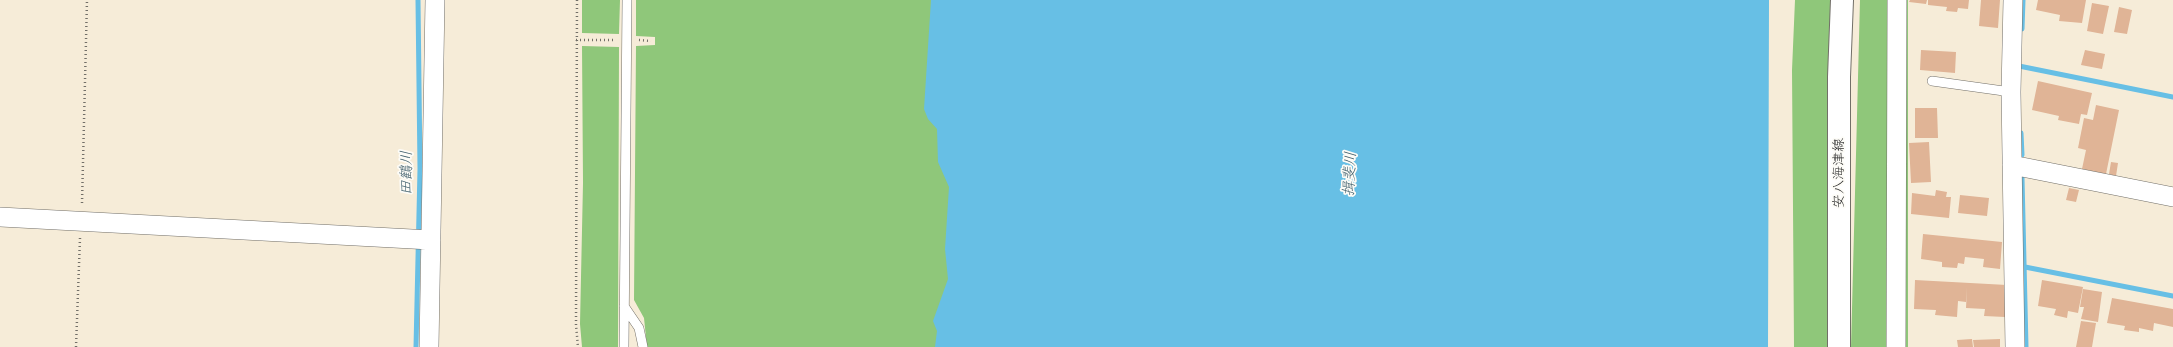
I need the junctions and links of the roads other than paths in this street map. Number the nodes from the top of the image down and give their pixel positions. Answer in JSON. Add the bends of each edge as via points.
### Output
{"nodes":[{"id":1,"x":435,"y":0,"type":"edge"},
{"id":2,"x":627,"y":0,"type":"edge"},
{"id":3,"x":1842,"y":0,"type":"edge"},
{"id":4,"x":1897,"y":0,"type":"edge"},
{"id":5,"x":2013,"y":0,"type":"edge"},
{"id":6,"x":1932,"y":81,"type":"dead end"},
{"id":7,"x":2011,"y":92,"type":"junction"},
{"id":8,"x":2012,"y":164,"type":"junction"},
{"id":9,"x":2173,"y":197,"type":"edge"},
{"id":10,"x":0,"y":217,"type":"edge"},
{"id":11,"x":422,"y":240,"type":"junction"},
{"id":12,"x":624,"y":306,"type":"junction"},
{"id":13,"x":429,"y":347,"type":"edge"},
{"id":14,"x":624,"y":347,"type":"edge"},
{"id":15,"x":642,"y":347,"type":"edge"},
{"id":16,"x":1839,"y":347,"type":"edge"},
{"id":17,"x":1896,"y":347,"type":"edge"},
{"id":18,"x":2015,"y":347,"type":"edge"}],
"edges":[{"from":1,"to":11,"type":"street"},
{"from":2,"to":12,"type":"lane"},
{"from":3,"to":16,"type":"main road","name":"安八海津線","via":[[1839,77]]},
{"from":4,"to":17,"type":"street"},
{"from":5,"to":7,"type":"street"},
{"from":6,"to":7,"type":"lane"},
{"from":7,"to":8,"type":"street"},
{"from":8,"to":9,"type":"street"},
{"from":8,"to":18,"type":"street"},
{"from":10,"to":11,"type":"street"},
{"from":11,"to":13,"type":"street"},
{"from":12,"to":14,"type":"lane"},
{"from":12,"to":15,"type":"lane","via":[[640,328]]}]}
